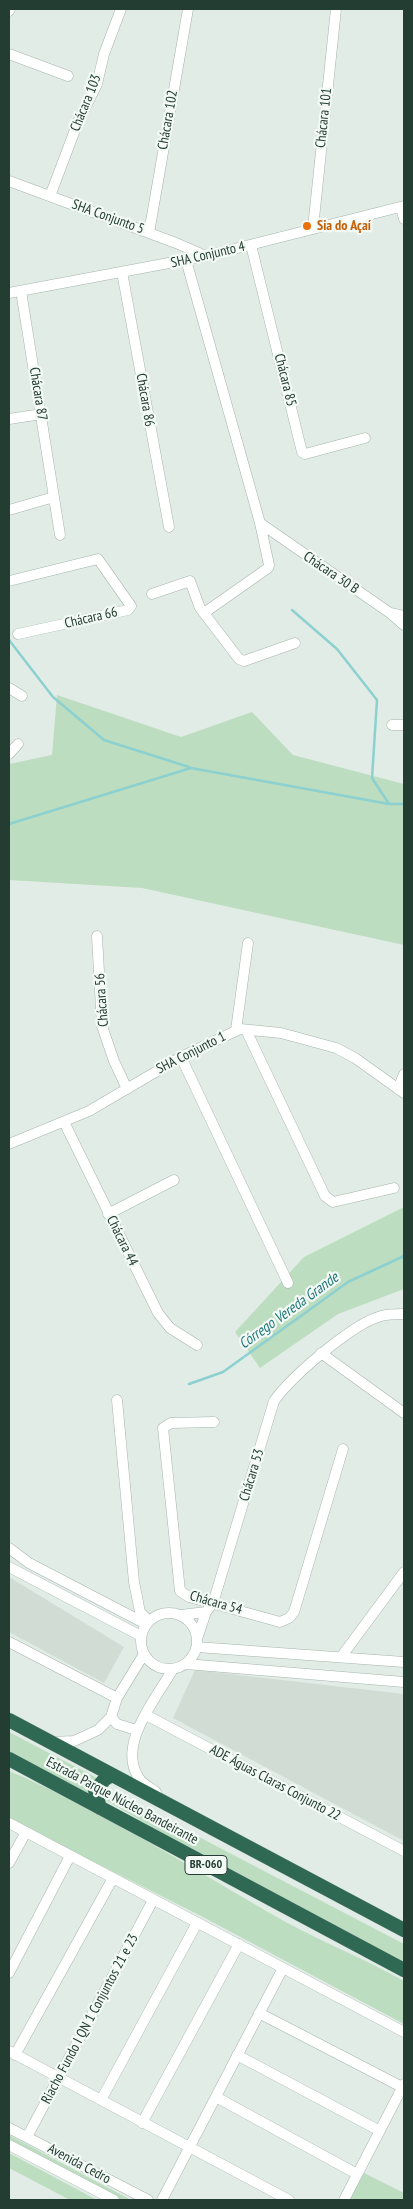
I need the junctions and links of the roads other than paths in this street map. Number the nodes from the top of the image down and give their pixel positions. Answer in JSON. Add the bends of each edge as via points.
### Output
{"nodes":[{"id":1,"x":121,"y":9,"type":"edge"},
{"id":2,"x":188,"y":9,"type":"edge"},
{"id":3,"x":336,"y":9,"type":"edge"},
{"id":4,"x":9,"y":54,"type":"edge"},
{"id":5,"x":68,"y":76,"type":"dead end"},
{"id":6,"x":9,"y":181,"type":"edge"},
{"id":7,"x":50,"y":196,"type":"junction"},
{"id":8,"x":403,"y":206,"type":"edge"},
{"id":9,"x":404,"y":219,"type":"edge"},
{"id":10,"x":313,"y":228,"type":"junction"},
{"id":11,"x":150,"y":233,"type":"junction"},
{"id":12,"x":176,"y":243,"type":"junction"},
{"id":13,"x":251,"y":244,"type":"junction"},
{"id":14,"x":206,"y":256,"type":"junction"},
{"id":15,"x":186,"y":260,"type":"junction"},
{"id":16,"x":171,"y":263,"type":"junction"},
{"id":17,"x":122,"y":272,"type":"junction"},
{"id":18,"x":21,"y":291,"type":"junction"},
{"id":19,"x":9,"y":293,"type":"edge"},
{"id":20,"x":42,"y":414,"type":"junction"},
{"id":21,"x":9,"y":419,"type":"edge"},
{"id":22,"x":366,"y":438,"type":"dead end"},
{"id":23,"x":54,"y":498,"type":"junction"},
{"id":24,"x":9,"y":510,"type":"edge"},
{"id":25,"x":260,"y":523,"type":"junction"},
{"id":26,"x":169,"y":527,"type":"dead end"},
{"id":27,"x":60,"y":535,"type":"dead end"},
{"id":28,"x":9,"y":582,"type":"edge"},
{"id":29,"x":152,"y":594,"type":"dead end"},
{"id":30,"x":204,"y":613,"type":"junction"},
{"id":31,"x":390,"y":613,"type":"junction"},
{"id":32,"x":404,"y":616,"type":"edge"},
{"id":33,"x":404,"y":625,"type":"edge"},
{"id":34,"x":18,"y":634,"type":"dead end"},
{"id":35,"x":295,"y":643,"type":"dead end"},
{"id":36,"x":9,"y":688,"type":"edge"},
{"id":37,"x":22,"y":696,"type":"dead end"},
{"id":38,"x":392,"y":725,"type":"dead end"},
{"id":39,"x":404,"y":725,"type":"edge"},
{"id":40,"x":18,"y":744,"type":"dead end"},
{"id":41,"x":9,"y":754,"type":"edge"},
{"id":42,"x":97,"y":936,"type":"dead end"},
{"id":43,"x":248,"y":943,"type":"dead end"},
{"id":44,"x":241,"y":1030,"type":"junction"},
{"id":45,"x":181,"y":1057,"type":"junction"},
{"id":46,"x":404,"y":1074,"type":"edge"},
{"id":47,"x":127,"y":1089,"type":"junction"},
{"id":48,"x":401,"y":1091,"type":"edge"},
{"id":49,"x":64,"y":1122,"type":"junction"},
{"id":50,"x":9,"y":1144,"type":"edge"},
{"id":51,"x":174,"y":1180,"type":"dead end"},
{"id":52,"x":394,"y":1188,"type":"dead end"},
{"id":53,"x":108,"y":1214,"type":"junction"},
{"id":54,"x":288,"y":1283,"type":"dead end"},
{"id":55,"x":404,"y":1314,"type":"edge"},
{"id":56,"x":198,"y":1345,"type":"dead end"},
{"id":57,"x":321,"y":1353,"type":"junction"},
{"id":58,"x":117,"y":1400,"type":"dead end"},
{"id":59,"x":404,"y":1413,"type":"edge"},
{"id":60,"x":214,"y":1422,"type":"dead end"},
{"id":61,"x":343,"y":1449,"type":"dead end"},
{"id":62,"x":10,"y":1552,"type":"edge"},
{"id":63,"x":9,"y":1567,"type":"edge"},
{"id":64,"x":404,"y":1572,"type":"edge"},
{"id":65,"x":213,"y":1603,"type":"junction"},
{"id":66,"x":206,"y":1612,"type":"junction"},
{"id":67,"x":181,"y":1616,"type":"junction"},
{"id":68,"x":147,"y":1623,"type":"junction"},
{"id":69,"x":141,"y":1636,"type":"junction"},
{"id":70,"x":9,"y":1642,"type":"edge"},
{"id":71,"x":197,"y":1644,"type":"junction"},
{"id":72,"x":144,"y":1654,"type":"junction"},
{"id":73,"x":341,"y":1657,"type":"junction"},
{"id":74,"x":404,"y":1662,"type":"edge"},
{"id":75,"x":186,"y":1664,"type":"junction"},
{"id":76,"x":173,"y":1669,"type":"junction"},
{"id":77,"x":404,"y":1682,"type":"edge"},
{"id":78,"x":117,"y":1698,"type":"junction"},
{"id":79,"x":146,"y":1715,"type":"junction"},
{"id":80,"x":111,"y":1716,"type":"junction"},
{"id":81,"x":9,"y":1720,"type":"edge"},
{"id":82,"x":136,"y":1730,"type":"junction"},
{"id":83,"x":50,"y":1742,"type":"junction"},
{"id":84,"x":9,"y":1759,"type":"edge"},
{"id":85,"x":112,"y":1775,"type":"junction"},
{"id":86,"x":100,"y":1808,"type":"junction"},
{"id":87,"x":189,"y":1817,"type":"junction"},
{"id":88,"x":9,"y":1823,"type":"edge"},
{"id":89,"x":26,"y":1832,"type":"junction"},
{"id":90,"x":404,"y":1851,"type":"edge"},
{"id":91,"x":70,"y":1856,"type":"junction"},
{"id":92,"x":9,"y":1864,"type":"edge"},
{"id":93,"x":113,"y":1878,"type":"junction"},
{"id":94,"x":153,"y":1900,"type":"junction"},
{"id":95,"x":197,"y":1922,"type":"junction"},
{"id":96,"x":404,"y":1930,"type":"edge"},
{"id":97,"x":239,"y":1944,"type":"junction"},
{"id":98,"x":283,"y":1968,"type":"junction"},
{"id":99,"x":404,"y":1970,"type":"edge"},
{"id":100,"x":9,"y":1973,"type":"edge"},
{"id":101,"x":259,"y":2013,"type":"junction"},
{"id":102,"x":404,"y":2032,"type":"edge"},
{"id":103,"x":12,"y":2053,"type":"edge"},
{"id":104,"x":237,"y":2055,"type":"junction"},
{"id":105,"x":60,"y":2077,"type":"junction"},
{"id":106,"x":403,"y":2086,"type":"edge"},
{"id":107,"x":216,"y":2096,"type":"junction"},
{"id":108,"x":101,"y":2100,"type":"junction"},
{"id":109,"x":142,"y":2123,"type":"junction"},
{"id":110,"x":9,"y":2128,"type":"edge"},
{"id":111,"x":380,"y":2131,"type":"junction"},
{"id":112,"x":27,"y":2137,"type":"junction"},
{"id":113,"x":9,"y":2145,"type":"edge"},
{"id":114,"x":189,"y":2147,"type":"junction"},
{"id":115,"x":358,"y":2174,"type":"junction"},
{"id":116,"x":111,"y":2200,"type":"edge"},
{"id":117,"x":148,"y":2200,"type":"edge"},
{"id":118,"x":162,"y":2200,"type":"edge"},
{"id":119,"x":289,"y":2200,"type":"edge"},
{"id":120,"x":344,"y":2200,"type":"edge"}],
"edges":[{"from":1,"to":7,"type":"street","name":"Chácara 103","via":[[97,84],[78,122]]},
{"from":2,"to":11,"type":"street","name":"Chácara 102"},
{"from":3,"to":10,"type":"street","name":"Chácara 101"},
{"from":4,"to":5,"type":"street"},
{"from":6,"to":7,"type":"street","name":"SHA Conjunto 5"},
{"from":7,"to":11,"type":"street","name":"SHA Conjunto 5"},
{"from":8,"to":9,"type":"street"},
{"from":8,"to":10,"type":"street","name":"SHA Conjunto 4"},
{"from":10,"to":13,"type":"street","name":"SHA Conjunto 4"},
{"from":11,"to":12,"type":"street","name":"SHA Conjunto 5"},
{"from":12,"to":14,"type":"street","name":"SHA Conjunto 5"},
{"from":12,"to":16,"type":"street","via":[[178,253]]},
{"from":13,"to":14,"type":"street","name":"SHA Conjunto 4"},
{"from":13,"to":22,"type":"street","name":"Chácara 85","via":[[302,452],[305,454]]},
{"from":14,"to":15,"type":"street","name":"SHA Conjunto 4"},
{"from":15,"to":16,"type":"street","name":"SHA Conjunto 4"},
{"from":15,"to":25,"type":"street"},
{"from":16,"to":17,"type":"street","name":"SHA Conjunto 4"},
{"from":17,"to":18,"type":"street","name":"SHA Conjunto 4"},
{"from":17,"to":26,"type":"street","name":"Chácara 86"},
{"from":18,"to":19,"type":"street","name":"SHA Conjunto 4"},
{"from":18,"to":20,"type":"street","name":"Chácara 87"},
{"from":20,"to":21,"type":"street"},
{"from":20,"to":23,"type":"street","name":"Chácara 87"},
{"from":23,"to":24,"type":"street"},
{"from":23,"to":27,"type":"street","name":"Chácara 87"},
{"from":25,"to":30,"type":"street","via":[[269,567]]},
{"from":25,"to":31,"type":"street","name":"Chácara 30 B"},
{"from":28,"to":34,"type":"street","name":"Chácara 66","via":[[100,560],[131,607]]},
{"from":29,"to":30,"type":"street","via":[[190,581]]},
{"from":30,"to":35,"type":"street","via":[[244,661]]},
{"from":31,"to":32,"type":"street","name":"Chácara 30 B"},
{"from":31,"to":33,"type":"street"},
{"from":36,"to":37,"type":"street"},
{"from":38,"to":39,"type":"street"},
{"from":40,"to":41,"type":"street"},
{"from":42,"to":47,"type":"street","name":"Chácara 56","via":[[102,1026]]},
{"from":43,"to":44,"type":"street"},
{"from":44,"to":45,"type":"street","name":"SHA Conjunto 1"},
{"from":44,"to":48,"type":"street","via":[[281,1033],[336,1048]]},
{"from":44,"to":52,"type":"street","via":[[325,1196],[333,1202]]},
{"from":45,"to":47,"type":"street","name":"SHA Conjunto 1"},
{"from":45,"to":54,"type":"street"},
{"from":46,"to":48,"type":"street"},
{"from":47,"to":49,"type":"street","name":"SHA Conjunto 1"},
{"from":49,"to":50,"type":"street","name":"SHA Conjunto 1"},
{"from":49,"to":53,"type":"street","name":"Chácara 44"},
{"from":51,"to":53,"type":"street"},
{"from":53,"to":56,"type":"street","name":"Chácara 44","via":[[163,1321]]},
{"from":55,"to":57,"type":"street","name":"Chácara 53","via":[[380,1316]]},
{"from":57,"to":59,"type":"street"},
{"from":57,"to":65,"type":"street","name":"Chácara 53","via":[[274,1401]]},
{"from":58,"to":68,"type":"street","via":[[134,1582],[140,1612]]},
{"from":60,"to":65,"type":"street","name":"Chácara 54","via":[[171,1423],[163,1428],[180,1591],[189,1597]]},
{"from":61,"to":65,"type":"street","name":"Chácara 54","via":[[294,1612],[289,1618],[280,1622]]},
{"from":62,"to":68,"type":"street"},
{"from":63,"to":69,"type":"street"},
{"from":64,"to":73,"type":"street"},
{"from":65,"to":66,"type":"street","name":"Chácara 53"},
{"from":66,"to":67,"type":"street"},
{"from":66,"to":71,"type":"street","name":"Chácara 53"},
{"from":67,"to":68,"type":"street","via":[[164,1613]]},
{"from":67,"to":71,"type":"street","via":[[195,1630]]},
{"from":68,"to":69,"type":"street"},
{"from":69,"to":72,"type":"street"},
{"from":70,"to":78,"type":"street"},
{"from":71,"to":73,"type":"street"},
{"from":71,"to":75,"type":"street"},
{"from":72,"to":76,"type":"street","via":[[156,1666]]},
{"from":72,"to":78,"type":"street"},
{"from":73,"to":74,"type":"street"},
{"from":75,"to":76,"type":"street"},
{"from":75,"to":77,"type":"street"},
{"from":76,"to":79,"type":"street"},
{"from":78,"to":80,"type":"street"},
{"from":79,"to":82,"type":"street"},
{"from":79,"to":90,"type":"street","name":"ADE Águas Claras Conjunto 22"},
{"from":80,"to":82,"type":"street","via":[[117,1724]]},
{"from":80,"to":83,"type":"street","via":[[88,1736],[74,1741]]},
{"from":81,"to":83,"type":"highway","name":"Estrada Parque Núcleo Bandeirante","number":"BR-060"},
{"from":82,"to":87,"type":"street","via":[[132,1757],[141,1781]]},
{"from":83,"to":85,"type":"highway","name":"Estrada Parque Núcleo Bandeirante","number":"BR-060"},
{"from":84,"to":86,"type":"highway","name":"Estrada Parque Núcleo Bandeirante","number":"BR-060"},
{"from":85,"to":86,"type":"highway","via":[[95,1790]]},
{"from":85,"to":87,"type":"highway","name":"Estrada Parque Núcleo Bandeirante","number":"BR-060"},
{"from":86,"to":99,"type":"highway","name":"Estrada Parque Núcleo Bandeirante","number":"BR-060"},
{"from":87,"to":96,"type":"highway","name":"Estrada Parque Núcleo Bandeirante","number":"BR-060"},
{"from":88,"to":89,"type":"street"},
{"from":89,"to":91,"type":"street"},
{"from":89,"to":92,"type":"street"},
{"from":91,"to":93,"type":"street"},
{"from":91,"to":100,"type":"street"},
{"from":93,"to":94,"type":"street"},
{"from":93,"to":103,"type":"street"},
{"from":94,"to":95,"type":"street"},
{"from":94,"to":105,"type":"street","name":"Riacho Fundo I QN 1 Conjuntos 21 e 23"},
{"from":95,"to":97,"type":"street"},
{"from":95,"to":108,"type":"street"},
{"from":97,"to":98,"type":"street"},
{"from":97,"to":109,"type":"street"},
{"from":98,"to":101,"type":"street"},
{"from":98,"to":102,"type":"street"},
{"from":101,"to":104,"type":"street"},
{"from":101,"to":106,"type":"street"},
{"from":103,"to":105,"type":"street"},
{"from":104,"to":107,"type":"street"},
{"from":104,"to":111,"type":"street"},
{"from":105,"to":108,"type":"street"},
{"from":105,"to":112,"type":"street","name":"Riacho Fundo I QN 1 Conjuntos 21 e 23"},
{"from":106,"to":111,"type":"street"},
{"from":107,"to":114,"type":"street"},
{"from":107,"to":115,"type":"street"},
{"from":108,"to":109,"type":"street"},
{"from":109,"to":114,"type":"street"},
{"from":110,"to":112,"type":"street","name":"Avenida Cedro"},
{"from":111,"to":115,"type":"street"},
{"from":112,"to":117,"type":"street","name":"Avenida Cedro"},
{"from":113,"to":116,"type":"street","name":"Avenida Cedro"},
{"from":114,"to":118,"type":"street"},
{"from":114,"to":119,"type":"street"},
{"from":115,"to":120,"type":"street"}]}
